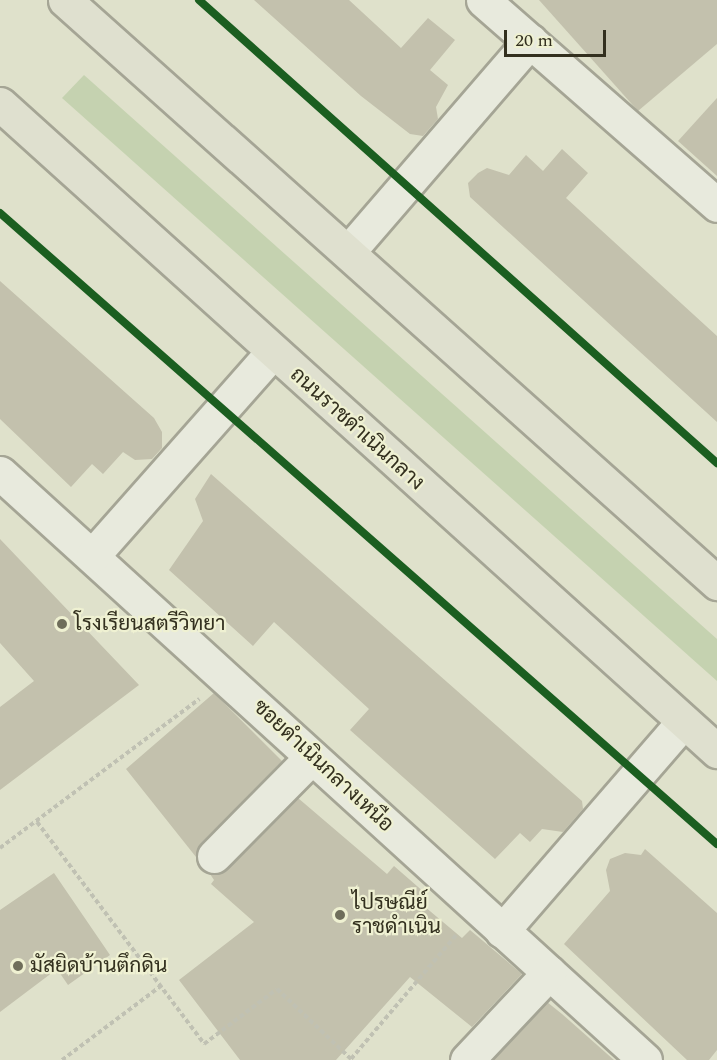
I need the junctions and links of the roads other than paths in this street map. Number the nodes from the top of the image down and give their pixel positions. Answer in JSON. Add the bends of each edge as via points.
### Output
{"nodes":[{"id":1,"x":64,"y":0,"type":"edge"},
{"id":2,"x":483,"y":0,"type":"edge"},
{"id":3,"x":530,"y":41,"type":"junction"},
{"id":4,"x":0,"y":104,"type":"edge"},
{"id":5,"x":717,"y":205,"type":"edge"},
{"id":6,"x":348,"y":252,"type":"junction"},
{"id":7,"x":272,"y":352,"type":"junction"},
{"id":8,"x":0,"y":473,"type":"edge"},
{"id":9,"x":93,"y":555,"type":"junction"},
{"id":10,"x":717,"y":583,"type":"edge"},
{"id":11,"x":683,"y":722,"type":"junction"},
{"id":12,"x":717,"y":751,"type":"edge"},
{"id":13,"x":312,"y":757,"type":"junction"},
{"id":14,"x":214,"y":856,"type":"dead end"},
{"id":15,"x":491,"y":920,"type":"junction"},
{"id":16,"x":549,"y":973,"type":"junction"},
{"id":17,"x":612,"y":1049,"type":"edge"},
{"id":18,"x":467,"y":1060,"type":"edge"},
{"id":19,"x":645,"y":1060,"type":"edge"}],
"edges":[{"from":1,"to":6,"type":"main road"},
{"from":2,"to":3,"type":"street"},
{"from":3,"to":5,"type":"street"},
{"from":3,"to":6,"type":"street"},
{"from":4,"to":7,"type":"main road","name":"ถนนราชดำเนินกลาง"},
{"from":6,"to":10,"type":"main road"},
{"from":7,"to":9,"type":"street"},
{"from":7,"to":11,"type":"main road","name":"ถนนราชดำเนินกลาง"},
{"from":8,"to":9,"type":"street","name":"ซอยดำเนินกลางเหนือ"},
{"from":9,"to":13,"type":"street","name":"ซอยดำเนินกลางเหนือ"},
{"from":11,"to":12,"type":"main road","name":"ถนนราชดำเนินกลาง"},
{"from":11,"to":15,"type":"street"},
{"from":13,"to":14,"type":"street"},
{"from":13,"to":15,"type":"street","name":"ซอยดำเนินกลางเหนือ"},
{"from":15,"to":16,"type":"street","name":"ซอยดำเนินกลางเหนือ"},
{"from":16,"to":17,"type":"street","name":"ซอยดำเนินกลางเหนือ"},
{"from":16,"to":18,"type":"street"},
{"from":17,"to":19,"type":"street","name":"ซอยดำเนินกลางเหนือ"}]}
